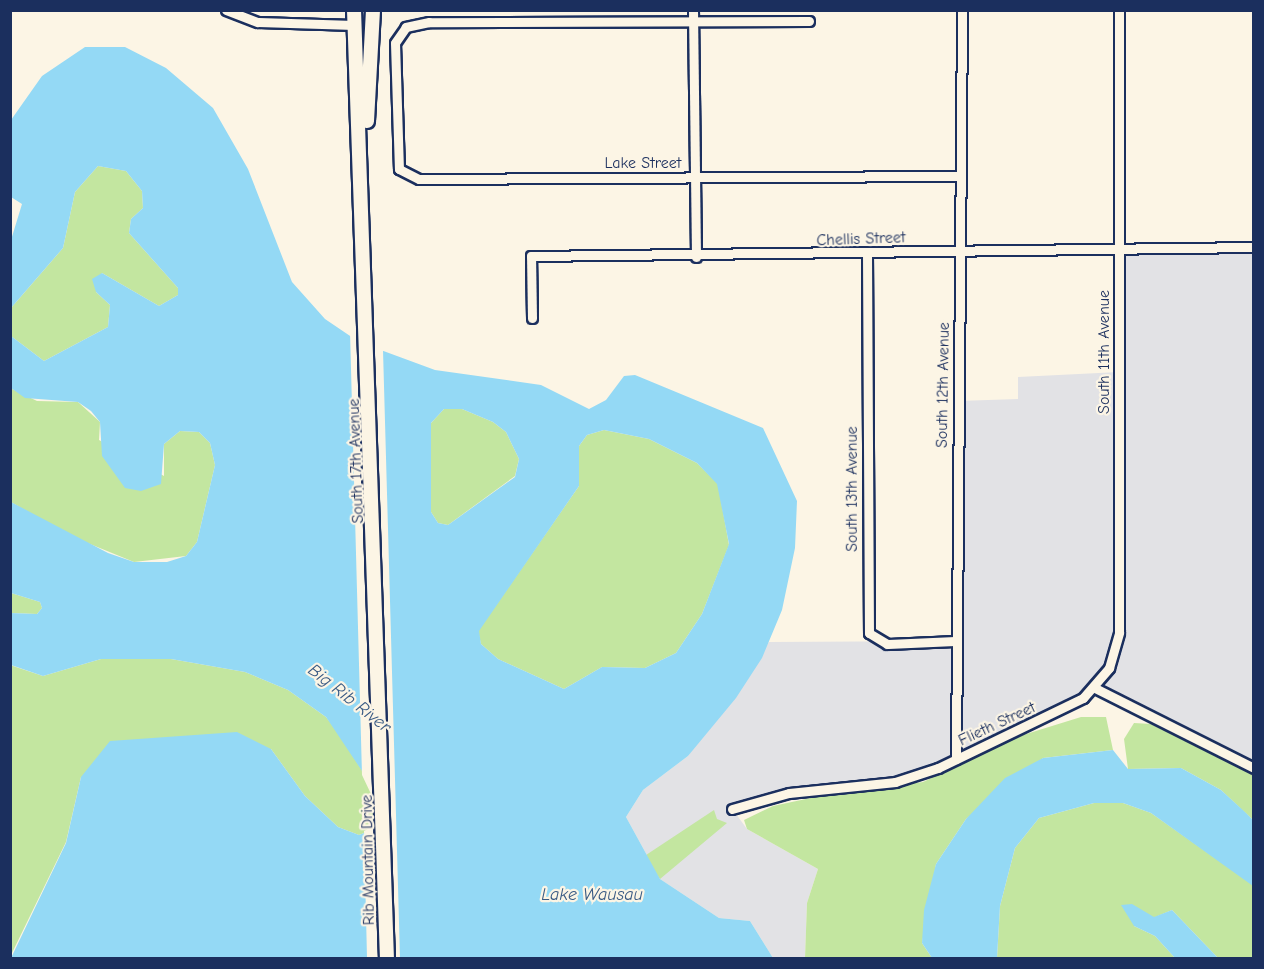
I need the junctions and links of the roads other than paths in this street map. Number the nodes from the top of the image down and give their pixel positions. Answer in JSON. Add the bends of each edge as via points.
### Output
{"nodes":[{"id":1,"x":226,"y":10,"type":"edge"},
{"id":2,"x":354,"y":10,"type":"edge"},
{"id":3,"x":373,"y":10,"type":"edge"},
{"id":4,"x":693,"y":10,"type":"edge"},
{"id":5,"x":962,"y":10,"type":"edge"},
{"id":6,"x":1119,"y":10,"type":"edge"},
{"id":7,"x":693,"y":21,"type":"junction"},
{"id":8,"x":809,"y":21,"type":"dead end"},
{"id":9,"x":354,"y":25,"type":"junction"},
{"id":10,"x":363,"y":161,"type":"junction"},
{"id":11,"x":961,"y":176,"type":"junction"},
{"id":12,"x":695,"y":177,"type":"junction"},
{"id":13,"x":1254,"y":247,"type":"edge"},
{"id":14,"x":1119,"y":249,"type":"junction"},
{"id":15,"x":960,"y":250,"type":"junction"},
{"id":16,"x":867,"y":254,"type":"junction"},
{"id":17,"x":696,"y":257,"type":"junction"},
{"id":18,"x":532,"y":318,"type":"dead end"},
{"id":19,"x":956,"y":641,"type":"junction"},
{"id":20,"x":1095,"y":688,"type":"junction"},
{"id":21,"x":956,"y":759,"type":"junction"},
{"id":22,"x":382,"y":760,"type":"joint"},
{"id":23,"x":1254,"y":768,"type":"edge"},
{"id":24,"x":732,"y":809,"type":"dead end"},
{"id":25,"x":387,"y":958,"type":"edge"}],
"edges":[{"from":1,"to":9,"type":"street","via":[[258,22]]},
{"from":2,"to":9,"type":"main road","name":"South 17th Avenue"},
{"from":3,"to":10,"type":"main road","name":"South 17th Avenue"},
{"from":4,"to":7,"type":"street"},
{"from":5,"to":11,"type":"street","name":"South 12th Avenue"},
{"from":6,"to":14,"type":"street","name":"South 11th Avenue"},
{"from":7,"to":8,"type":"street"},
{"from":7,"to":12,"type":"street"},
{"from":7,"to":12,"type":"street","name":"Lake Street","via":[[412,25],[396,37],[396,100],[398,165],[410,178]]},
{"from":9,"to":10,"type":"main road","name":"South 17th Avenue"},
{"from":10,"to":22,"type":"main road","name":"South 17th Avenue"},
{"from":11,"to":12,"type":"street","name":"Lake Street"},
{"from":11,"to":15,"type":"street","name":"South 12th Avenue"},
{"from":12,"to":17,"type":"street"},
{"from":13,"to":14,"type":"street","name":"Chellis Street"},
{"from":14,"to":15,"type":"street","name":"Chellis Street"},
{"from":14,"to":20,"type":"street","name":"South 11th Avenue","via":[[1119,632],[1109,668]]},
{"from":15,"to":16,"type":"street","name":"Chellis Street"},
{"from":15,"to":19,"type":"street","name":"South 12th Avenue"},
{"from":16,"to":17,"type":"street","name":"Chellis Street"},
{"from":16,"to":19,"type":"street","name":"South 13th Avenue","via":[[869,633],[887,644]]},
{"from":17,"to":18,"type":"street","name":"Chellis Street","via":[[531,256]]},
{"from":19,"to":21,"type":"street","name":"South 12th Avenue"},
{"from":20,"to":21,"type":"street","name":"Flieth Street","via":[[1069,706]]},
{"from":20,"to":23,"type":"street"},
{"from":21,"to":24,"type":"street","name":"Flieth Street","via":[[895,782],[789,793]]},
{"from":22,"to":25,"type":"main road","name":"Rib Mountain Drive"}]}
